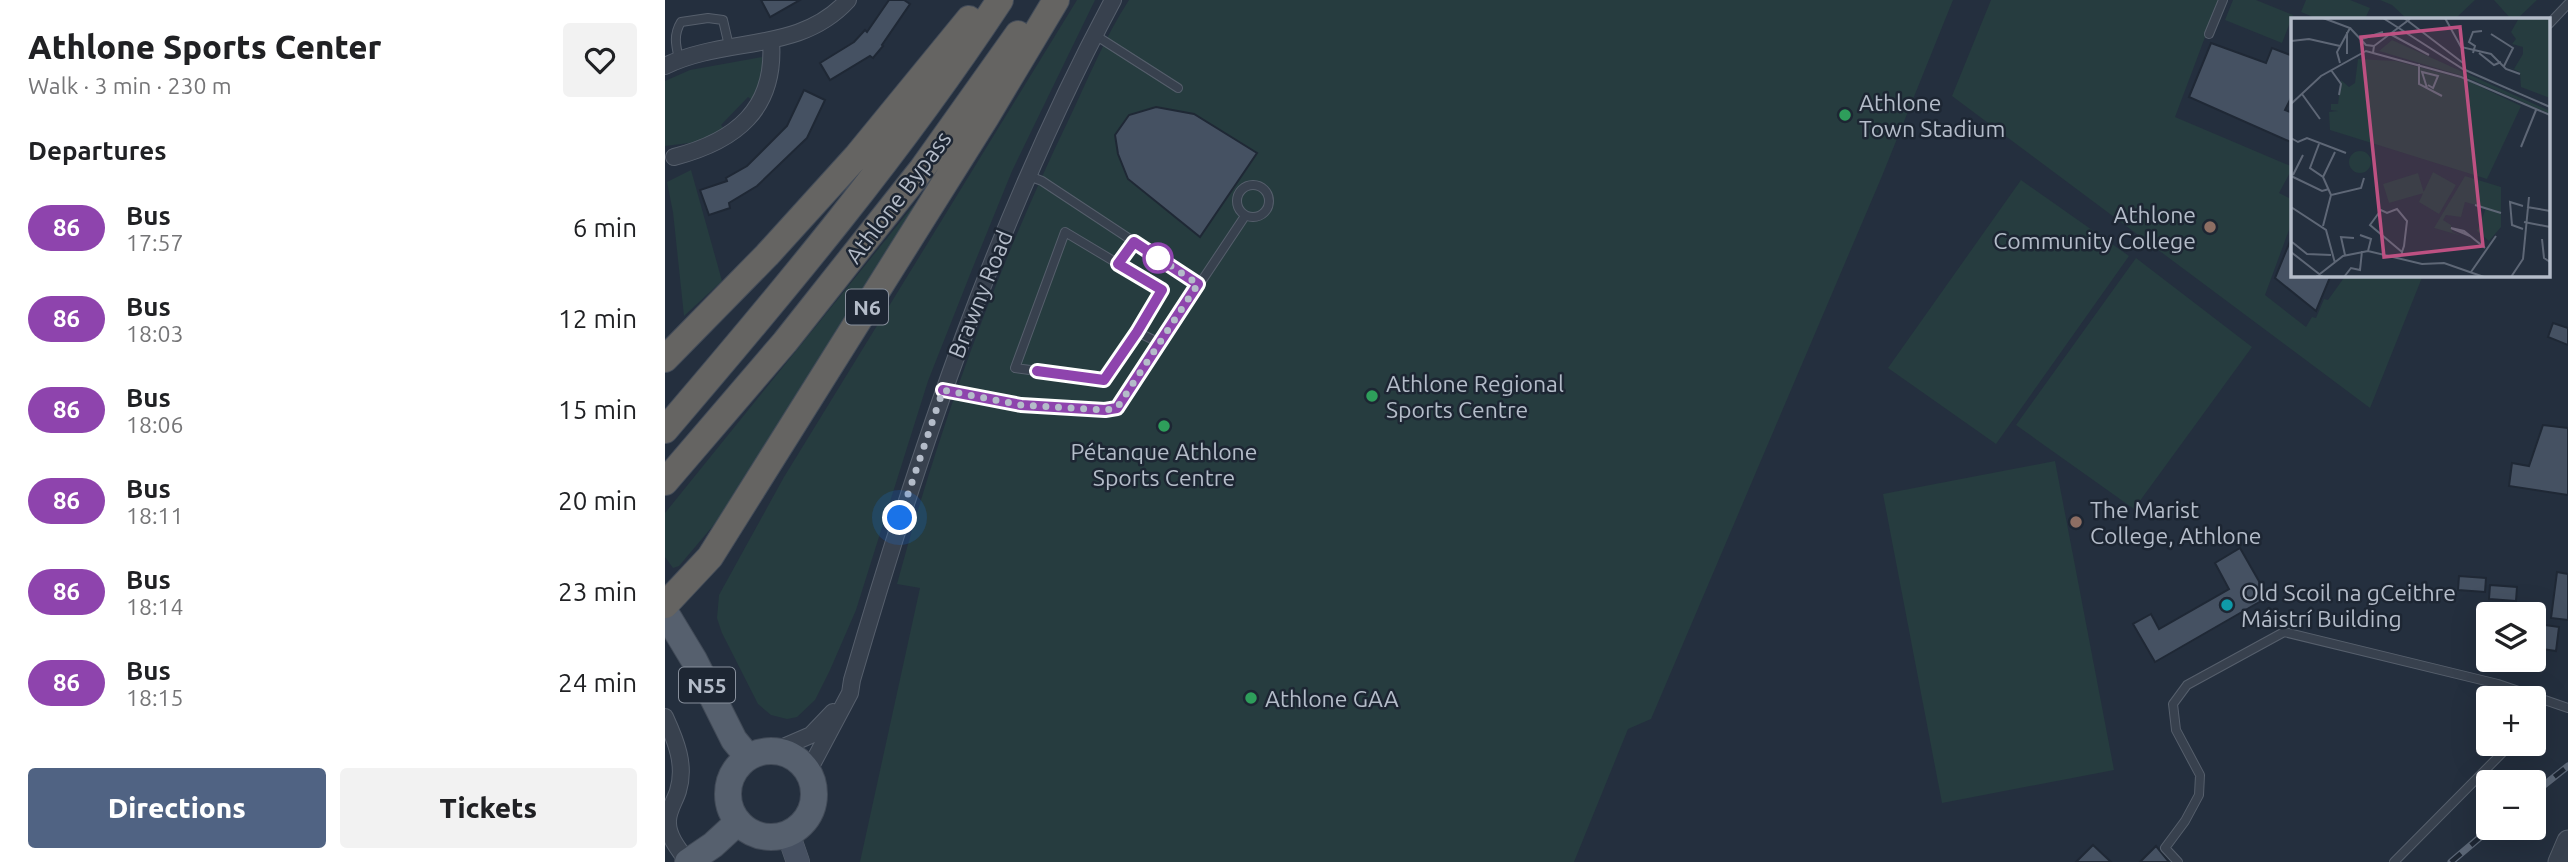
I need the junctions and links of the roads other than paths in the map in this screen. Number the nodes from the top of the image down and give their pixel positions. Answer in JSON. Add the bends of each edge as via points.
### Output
{"nodes":[{"id":1,"x":848,"y":0,"type":"edge"},
{"id":2,"x":983,"y":0,"type":"edge"},
{"id":3,"x":1000,"y":0,"type":"edge"},
{"id":4,"x":1040,"y":0,"type":"edge"},
{"id":5,"x":1056,"y":0,"type":"edge"},
{"id":6,"x":1114,"y":0,"type":"edge"},
{"id":7,"x":2223,"y":0,"type":"edge"},
{"id":8,"x":2568,"y":4,"type":"edge"},
{"id":9,"x":2550,"y":23,"type":"edge"},
{"id":10,"x":2209,"y":34,"type":"dead end"},
{"id":11,"x":1095,"y":35,"type":"junction"},
{"id":12,"x":771,"y":41,"type":"junction"},
{"id":13,"x":729,"y":46,"type":"junction"},
{"id":14,"x":672,"y":62,"type":"edge"},
{"id":15,"x":1178,"y":88,"type":"dead end"},
{"id":16,"x":674,"y":157,"type":"dead end"},
{"id":17,"x":1029,"y":176,"type":"junction"},
{"id":18,"x":1245,"y":216,"type":"junction"},
{"id":19,"x":1134,"y":242,"type":"junction"},
{"id":20,"x":1118,"y":264,"type":"junction"},
{"id":21,"x":1198,"y":284,"type":"junction"},
{"id":22,"x":1137,"y":332,"type":"junction"},
{"id":23,"x":1160,"y":343,"type":"junction"},
{"id":24,"x":665,"y":359,"type":"edge"},
{"id":25,"x":943,"y":390,"type":"junction"},
{"id":26,"x":665,"y":430,"type":"edge"},
{"id":27,"x":665,"y":482,"type":"edge"},
{"id":28,"x":665,"y":605,"type":"edge"},
{"id":29,"x":665,"y":612,"type":"edge"},
{"id":30,"x":852,"y":680,"type":"junction"},
{"id":31,"x":2504,"y":686,"type":"edge"},
{"id":32,"x":2546,"y":700,"type":"edge"},
{"id":33,"x":2568,"y":708,"type":"edge"},
{"id":34,"x":665,"y":717,"type":"edge"},
{"id":35,"x":774,"y":751,"type":"junction"},
{"id":36,"x":2499,"y":756,"type":"edge"},
{"id":37,"x":748,"y":757,"type":"junction"},
{"id":38,"x":808,"y":772,"type":"junction"},
{"id":39,"x":738,"y":822,"type":"junction"},
{"id":40,"x":788,"y":833,"type":"junction"},
{"id":41,"x":2568,"y":841,"type":"edge"},
{"id":42,"x":688,"y":862,"type":"edge"},
{"id":43,"x":797,"y":862,"type":"edge"},
{"id":44,"x":2178,"y":862,"type":"edge"},
{"id":45,"x":2394,"y":862,"type":"edge"},
{"id":46,"x":2559,"y":862,"type":"edge"}],
"edges":[{"from":1,"to":12,"type":"street","via":[[821,24]]},
{"from":2,"to":24,"type":"highway","via":[[856,158]]},
{"from":3,"to":26,"type":"highway","name":"Athlone Bypass","via":[[890,156],[789,285]]},
{"from":4,"to":27,"type":"highway","name":"Athlone Bypass","number":"N6","via":[[922,169],[785,342]]},
{"from":5,"to":28,"type":"highway","number":"N6","via":[[710,557]]},
{"from":6,"to":11,"type":"street","name":"Brawny Road"},
{"from":7,"to":10,"type":"lane"},
{"from":8,"to":9,"type":"lane"},
{"from":11,"to":15,"type":"lane"},
{"from":11,"to":17,"type":"street","name":"Brawny Road"},
{"from":12,"to":13,"type":"street"},
{"from":12,"to":16,"type":"street","via":[[768,85],[741,125],[713,145]]},
{"from":13,"to":14,"type":"street"},
{"from":13,"to":14,"type":"lane","via":[[723,20],[688,20],[676,31]]},
{"from":17,"to":19,"type":"lane"},
{"from":17,"to":25,"type":"street","name":"Brawny Road"},
{"from":18,"to":18,"type":"lane","via":[[1257,217],[1266,211],[1269,198],[1263,188],[1249,185],[1240,191],[1237,202]]},
{"from":18,"to":21,"type":"lane"},
{"from":19,"to":20,"type":"lane"},
{"from":19,"to":21,"type":"lane"},
{"from":20,"to":22,"type":"lane","via":[[1162,290]]},
{"from":20,"to":22,"type":"lane","via":[[1065,232],[1015,368],[1104,380]]},
{"from":21,"to":23,"type":"lane"},
{"from":22,"to":23,"type":"lane"},
{"from":23,"to":25,"type":"lane","via":[[1117,408],[1021,405]]},
{"from":25,"to":30,"type":"street","name":"Brawny Road"},
{"from":29,"to":37,"type":"main road","number":"N55","via":[[734,740]]},
{"from":30,"to":35,"type":"street","name":"Brawny Road","via":[[817,730]]},
{"from":30,"to":38,"type":"street","name":"Brawny Road","via":[[843,710]]},
{"from":31,"to":44,"type":"lane","via":[[2284,632],[2187,685],[2173,704],[2176,730],[2200,775],[2199,795],[2165,848]]},
{"from":32,"to":33,"type":"lane"},
{"from":34,"to":42,"type":"street","via":[[681,768],[668,825]]},
{"from":35,"to":37,"type":"main road"},
{"from":35,"to":38,"type":"main road","via":[[799,761]]},
{"from":36,"to":45,"type":"lane"},
{"from":37,"to":39,"type":"main road","via":[[737,767],[729,787],[731,809]]},
{"from":38,"to":40,"type":"main road","via":[[813,786],[809,814]]},
{"from":39,"to":40,"type":"main road","via":[[761,836]]},
{"from":39,"to":42,"type":"main road"},
{"from":40,"to":43,"type":"main road"},
{"from":41,"to":46,"type":"street"}]}
